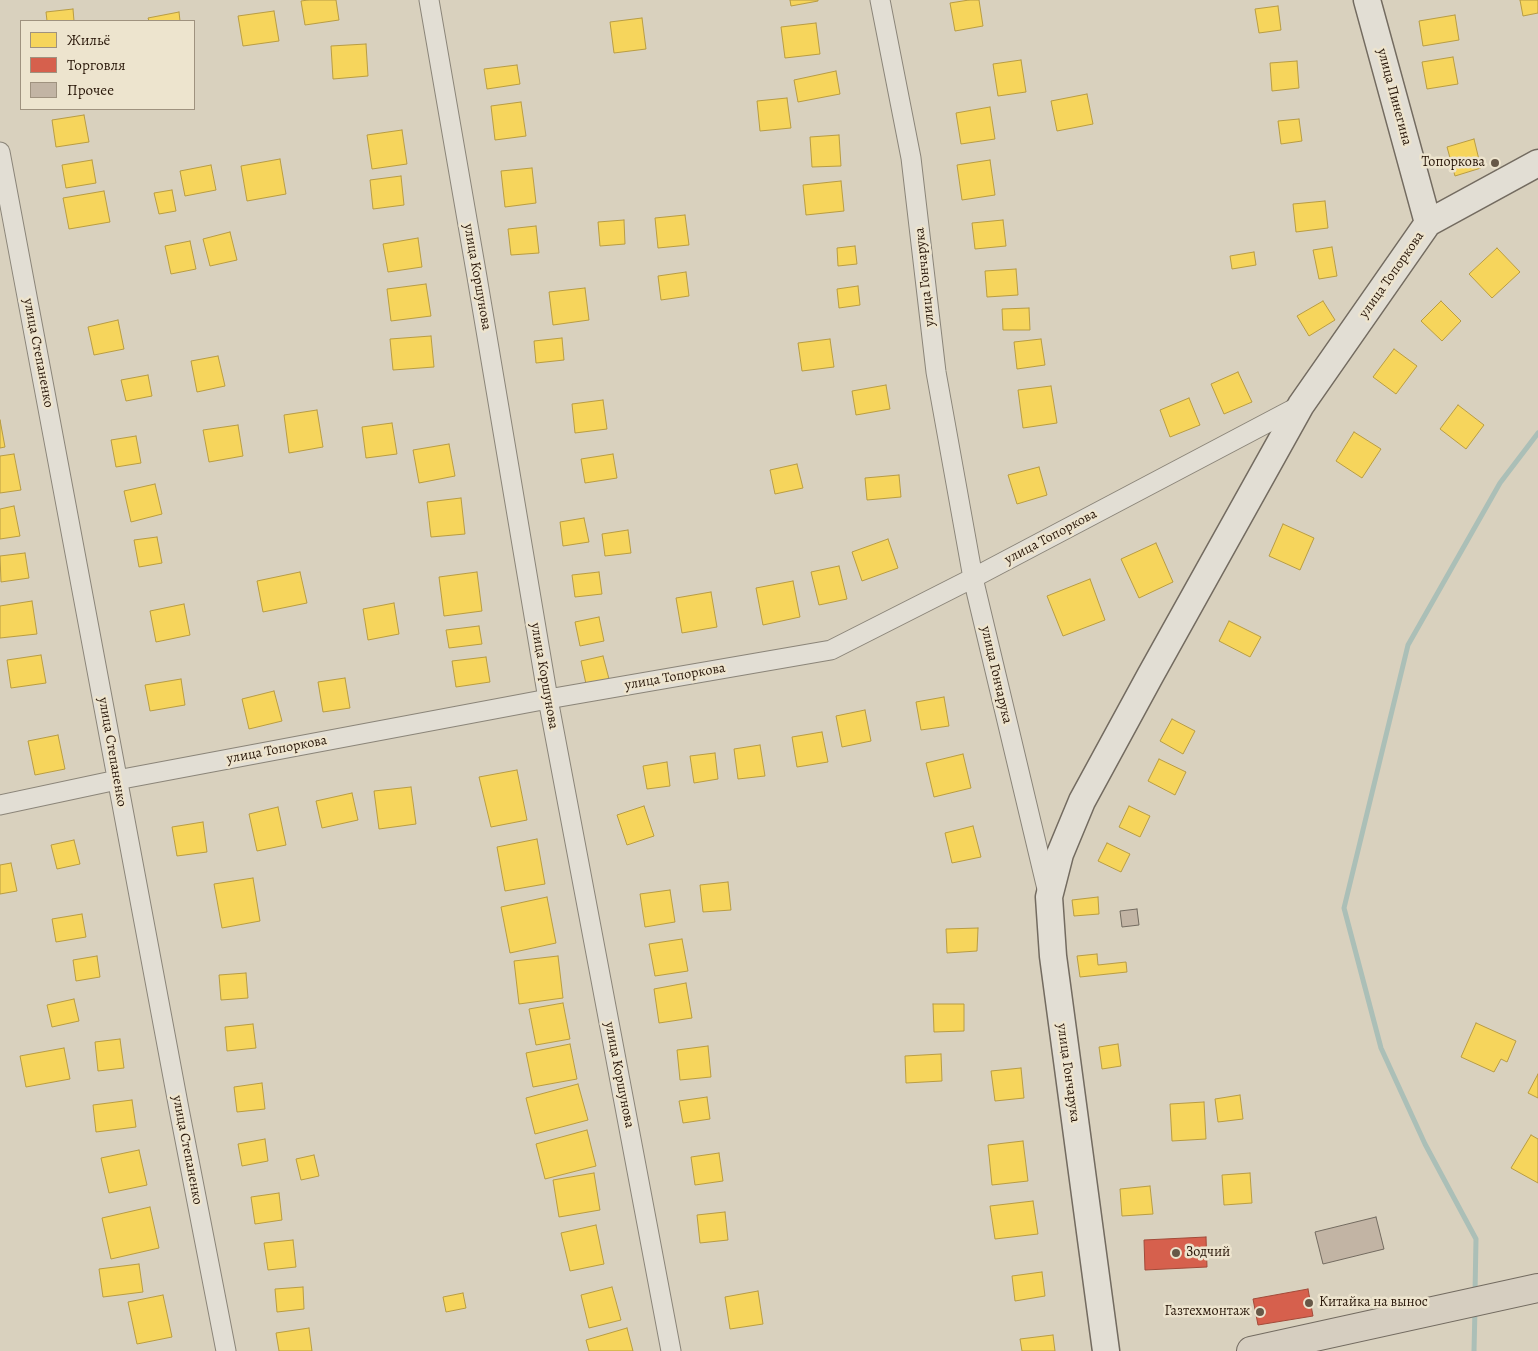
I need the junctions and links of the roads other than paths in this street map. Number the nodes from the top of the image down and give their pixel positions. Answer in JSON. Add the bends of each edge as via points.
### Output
{"nodes":[{"id":1,"x":429,"y":0,"type":"edge"},
{"id":2,"x":880,"y":0,"type":"edge"},
{"id":3,"x":1367,"y":0,"type":"edge"},
{"id":4,"x":0,"y":152,"type":"edge"},
{"id":5,"x":1538,"y":163,"type":"edge"},
{"id":6,"x":1428,"y":224,"type":"junction"},
{"id":7,"x":1301,"y":405,"type":"junction"},
{"id":8,"x":973,"y":578,"type":"junction"},
{"id":9,"x":548,"y":698,"type":"junction"},
{"id":10,"x":117,"y":780,"type":"junction"},
{"id":11,"x":0,"y":805,"type":"edge"},
{"id":12,"x":1049,"y":897,"type":"junction"},
{"id":13,"x":1538,"y":1288,"type":"edge"},
{"id":14,"x":226,"y":1351,"type":"edge"},
{"id":15,"x":671,"y":1351,"type":"edge"},
{"id":16,"x":1106,"y":1351,"type":"edge"},
{"id":17,"x":1252,"y":1351,"type":"edge"}],
"edges":[{"from":1,"to":9,"type":"street","name":"улица Коршунова"},
{"from":2,"to":8,"type":"street","name":"улица Гончарука","via":[[912,158],[936,372]]},
{"from":3,"to":6,"type":"street","name":"улица Пинегина"},
{"from":4,"to":10,"type":"street","name":"улица Степаненко"},
{"from":5,"to":6,"type":"street","name":"улица Топоркова"},
{"from":6,"to":7,"type":"street","name":"улица Топоркова"},
{"from":7,"to":8,"type":"street","name":"улица Топоркова"},
{"from":7,"to":12,"type":"street","name":"улица Топоркова","via":[[1082,801],[1060,854]]},
{"from":8,"to":9,"type":"street","name":"улица Топоркова","via":[[831,650]]},
{"from":8,"to":12,"type":"street","name":"улица Гончарука"},
{"from":9,"to":10,"type":"street","name":"улица Топоркова"},
{"from":9,"to":15,"type":"street","name":"улица Коршунова"},
{"from":10,"to":11,"type":"street","name":"улица Топоркова"},
{"from":10,"to":14,"type":"street","name":"улица Степаненко"},
{"from":12,"to":16,"type":"street","name":"улица Гончарука","via":[[1053,956]]},
{"from":13,"to":17,"type":"main road"}]}
